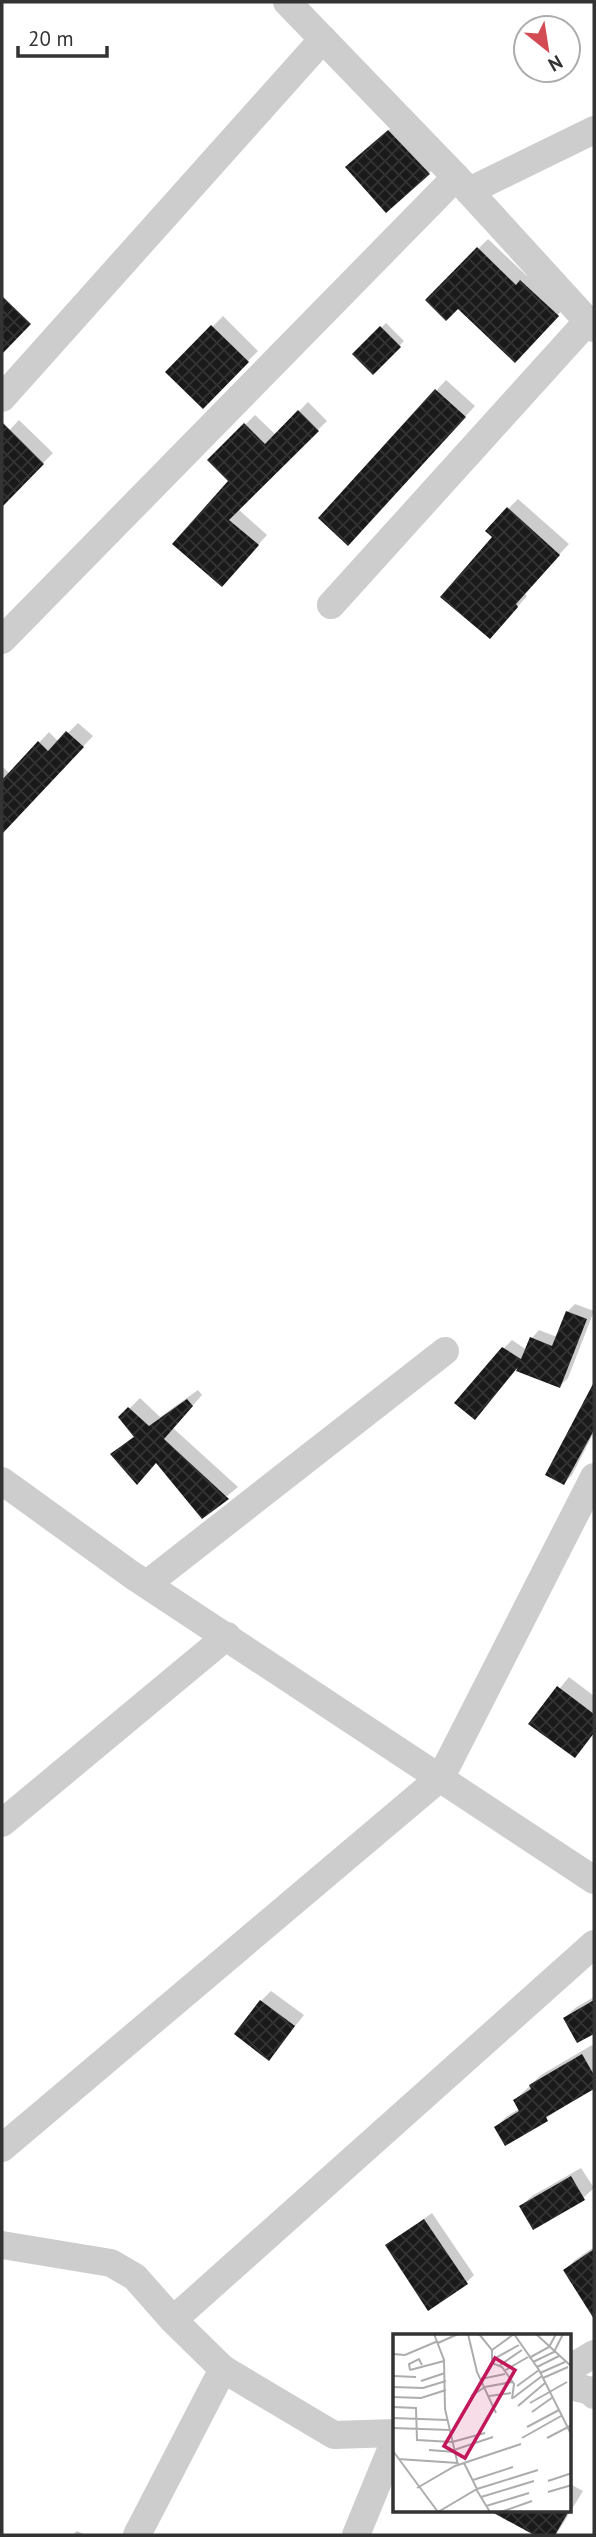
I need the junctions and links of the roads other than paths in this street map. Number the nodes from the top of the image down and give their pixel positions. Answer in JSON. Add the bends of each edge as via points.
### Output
{"nodes":[{"id":1,"x":287,"y":2,"type":"edge"},
{"id":2,"x":323,"y":39,"type":"junction"},
{"id":3,"x":594,"y":130,"type":"edge"},
{"id":4,"x":462,"y":184,"type":"junction"},
{"id":5,"x":591,"y":324,"type":"edge"},
{"id":6,"x":2,"y":398,"type":"edge"},
{"id":7,"x":331,"y":605,"type":"dead end"},
{"id":8,"x":2,"y":640,"type":"edge"},
{"id":9,"x":445,"y":1351,"type":"dead end"},
{"id":10,"x":594,"y":1477,"type":"edge"},
{"id":11,"x":2,"y":1481,"type":"edge"},
{"id":12,"x":147,"y":1584,"type":"junction"},
{"id":13,"x":227,"y":1636,"type":"junction"},
{"id":14,"x":441,"y":1777,"type":"junction"},
{"id":15,"x":2,"y":1823,"type":"edge"},
{"id":16,"x":594,"y":1880,"type":"edge"},
{"id":17,"x":594,"y":1944,"type":"edge"},
{"id":18,"x":2,"y":2148,"type":"edge"},
{"id":19,"x":2,"y":2245,"type":"edge"},
{"id":20,"x":173,"y":2320,"type":"junction"},
{"id":21,"x":594,"y":2354,"type":"edge"},
{"id":22,"x":572,"y":2367,"type":"edge"},
{"id":23,"x":223,"y":2369,"type":"junction"},
{"id":24,"x":572,"y":2386,"type":"edge"},
{"id":25,"x":594,"y":2395,"type":"edge"},
{"id":26,"x":393,"y":2433,"type":"edge"},
{"id":27,"x":393,"y":2445,"type":"edge"},
{"id":28,"x":137,"y":2535,"type":"edge"},
{"id":29,"x":356,"y":2535,"type":"edge"}],
"edges":[{"from":1,"to":2,"type":"street"},
{"from":2,"to":4,"type":"street"},
{"from":2,"to":6,"type":"street"},
{"from":3,"to":4,"type":"street"},
{"from":4,"to":5,"type":"street"},
{"from":4,"to":8,"type":"street"},
{"from":5,"to":7,"type":"street"},
{"from":9,"to":12,"type":"street"},
{"from":10,"to":14,"type":"street"},
{"from":11,"to":12,"type":"street"},
{"from":12,"to":13,"type":"street"},
{"from":13,"to":14,"type":"street"},
{"from":13,"to":15,"type":"street"},
{"from":14,"to":16,"type":"street"},
{"from":14,"to":18,"type":"street"},
{"from":17,"to":20,"type":"street"},
{"from":19,"to":20,"type":"street","via":[[111,2263],[135,2277]]},
{"from":20,"to":23,"type":"street"},
{"from":21,"to":22,"type":"street"},
{"from":23,"to":26,"type":"street","via":[[334,2435]]},
{"from":23,"to":28,"type":"street"},
{"from":24,"to":25,"type":"street"},
{"from":27,"to":29,"type":"street"}]}
